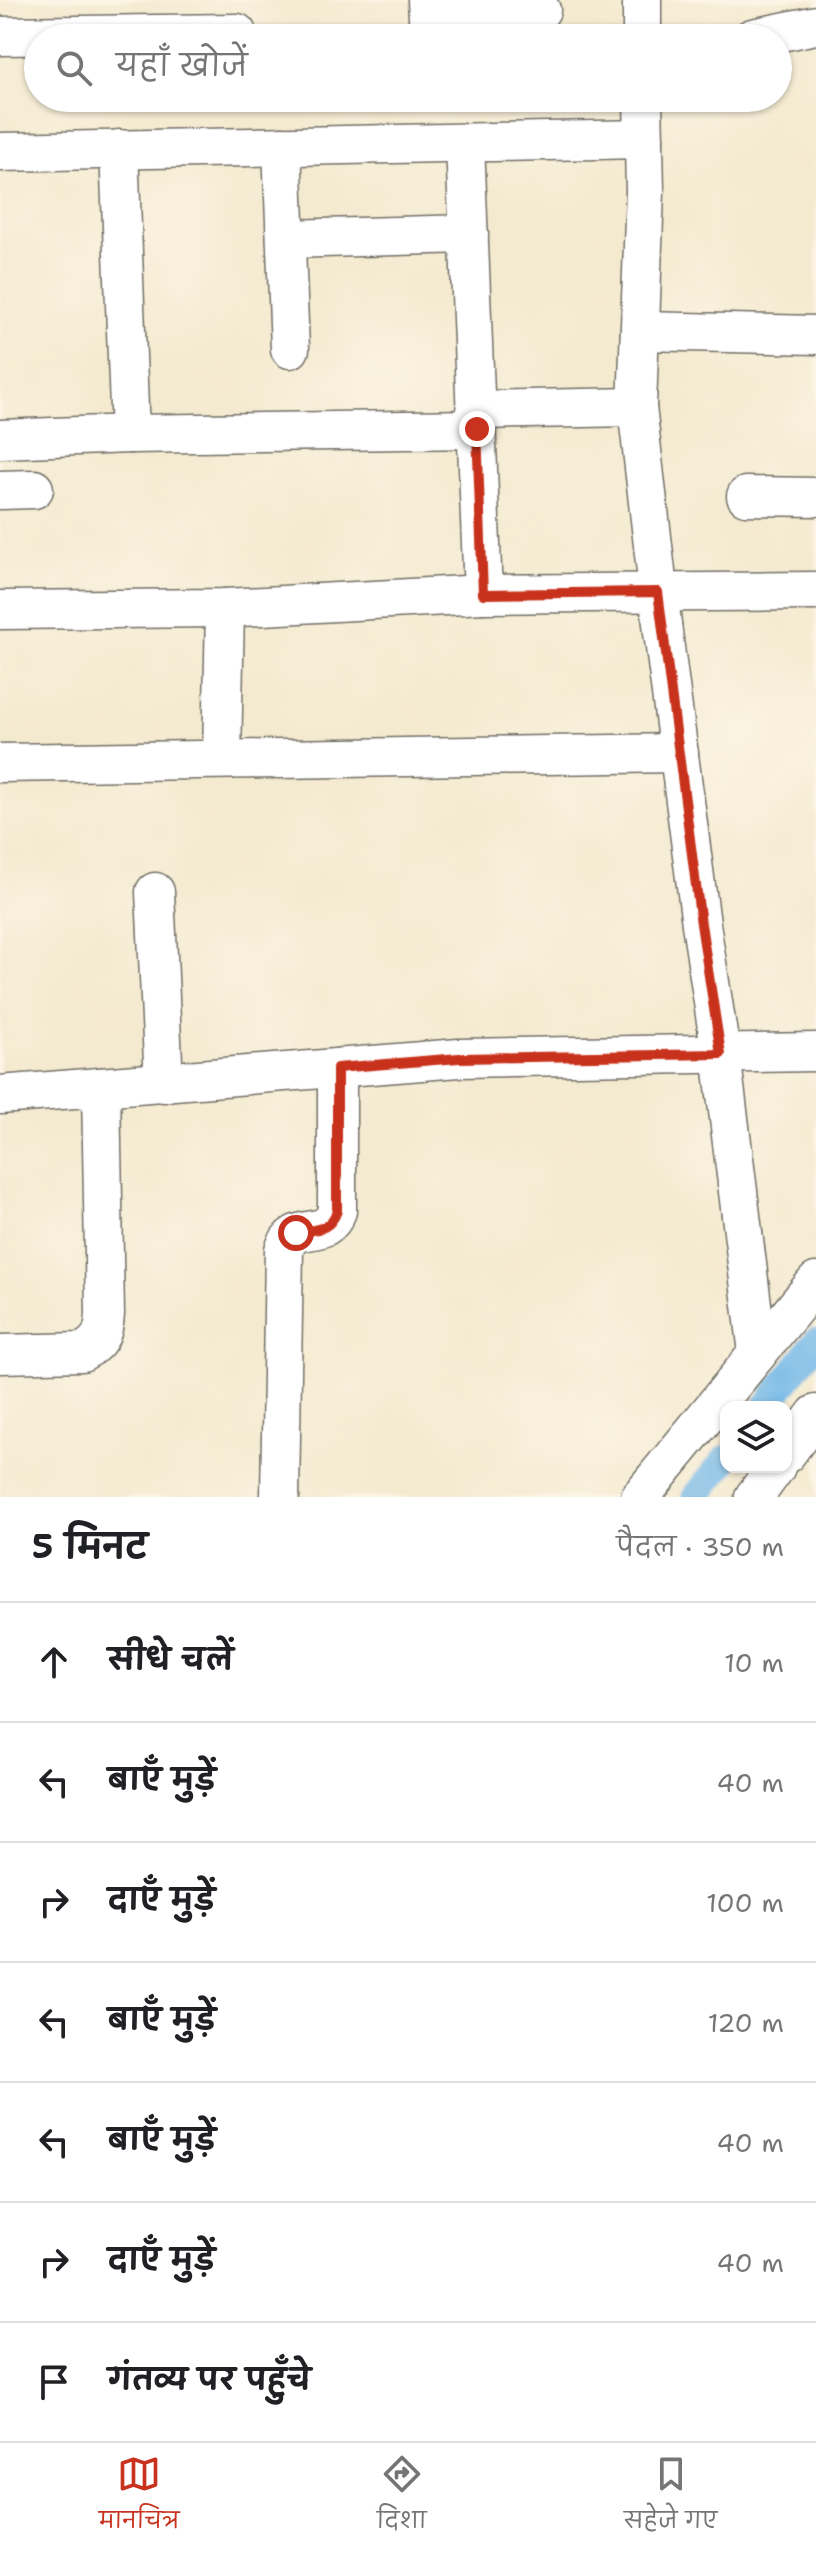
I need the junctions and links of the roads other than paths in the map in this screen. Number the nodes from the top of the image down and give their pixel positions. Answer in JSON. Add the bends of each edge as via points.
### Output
{"nodes":[{"id":1,"x":427,"y":0,"type":"edge"},
{"id":2,"x":642,"y":0,"type":"edge"},
{"id":3,"x":541,"y":10,"type":"dead end"},
{"id":4,"x":642,"y":24,"type":"edge"},
{"id":5,"x":816,"y":25,"type":"edge"},
{"id":6,"x":792,"y":30,"type":"edge"},
{"id":7,"x":0,"y":36,"type":"edge"},
{"id":8,"x":24,"y":36,"type":"edge"},
{"id":9,"x":643,"y":112,"type":"edge"},
{"id":10,"x":644,"y":139,"type":"junction"},
{"id":11,"x":465,"y":143,"type":"junction"},
{"id":12,"x":282,"y":146,"type":"junction"},
{"id":13,"x":119,"y":149,"type":"junction"},
{"id":14,"x":0,"y":152,"type":"edge"},
{"id":15,"x":469,"y":234,"type":"junction"},
{"id":16,"x":286,"y":239,"type":"junction"},
{"id":17,"x":640,"y":331,"type":"junction"},
{"id":18,"x":816,"y":335,"type":"edge"},
{"id":19,"x":290,"y":349,"type":"dead end"},
{"id":20,"x":637,"y":407,"type":"junction"},
{"id":21,"x":476,"y":419,"type":"junction"},
{"id":22,"x":130,"y":434,"type":"junction"},
{"id":23,"x":0,"y":439,"type":"edge"},
{"id":24,"x":746,"y":496,"type":"dead end"},
{"id":25,"x":816,"y":497,"type":"edge"},
{"id":26,"x":816,"y":591,"type":"edge"},
{"id":27,"x":658,"y":592,"type":"junction"},
{"id":28,"x":483,"y":594,"type":"junction"},
{"id":29,"x":225,"y":608,"type":"junction"},
{"id":30,"x":0,"y":610,"type":"edge"},
{"id":31,"x":679,"y":753,"type":"junction"},
{"id":32,"x":222,"y":759,"type":"junction"},
{"id":33,"x":0,"y":763,"type":"edge"},
{"id":34,"x":155,"y":892,"type":"dead end"},
{"id":35,"x":816,"y":1052,"type":"edge"},
{"id":36,"x":721,"y":1054,"type":"junction"},
{"id":37,"x":337,"y":1068,"type":"junction"},
{"id":38,"x":164,"y":1083,"type":"junction"},
{"id":39,"x":101,"y":1087,"type":"junction"},
{"id":40,"x":0,"y":1095,"type":"edge"},
{"id":41,"x":816,"y":1282,"type":"edge"},
{"id":42,"x":758,"y":1353,"type":"junction"},
{"id":43,"x":0,"y":1354,"type":"edge"},
{"id":44,"x":816,"y":1414,"type":"edge"},
{"id":45,"x":792,"y":1446,"type":"edge"},
{"id":46,"x":772,"y":1473,"type":"edge"},
{"id":47,"x":280,"y":1497,"type":"edge"},
{"id":48,"x":640,"y":1497,"type":"edge"},
{"id":49,"x":754,"y":1497,"type":"edge"}],
"edges":[{"from":1,"to":3,"type":"street","via":[[428,18]]},
{"from":2,"to":4,"type":"street"},
{"from":5,"to":6,"type":"street"},
{"from":7,"to":8,"type":"street"},
{"from":9,"to":10,"type":"street"},
{"from":10,"to":11,"type":"street"},
{"from":10,"to":17,"type":"street"},
{"from":11,"to":12,"type":"street"},
{"from":11,"to":15,"type":"street"},
{"from":12,"to":13,"type":"street"},
{"from":12,"to":16,"type":"street"},
{"from":13,"to":14,"type":"street"},
{"from":13,"to":22,"type":"street"},
{"from":15,"to":16,"type":"street"},
{"from":15,"to":21,"type":"street"},
{"from":16,"to":19,"type":"street"},
{"from":17,"to":18,"type":"street"},
{"from":17,"to":20,"type":"street"},
{"from":20,"to":21,"type":"street"},
{"from":20,"to":27,"type":"street"},
{"from":21,"to":22,"type":"street"},
{"from":21,"to":28,"type":"street"},
{"from":22,"to":23,"type":"street"},
{"from":24,"to":25,"type":"street"},
{"from":26,"to":27,"type":"street"},
{"from":27,"to":28,"type":"street"},
{"from":27,"to":31,"type":"street"},
{"from":28,"to":29,"type":"street"},
{"from":29,"to":30,"type":"street"},
{"from":29,"to":32,"type":"street"},
{"from":31,"to":32,"type":"street"},
{"from":31,"to":36,"type":"street"},
{"from":32,"to":33,"type":"street"},
{"from":34,"to":38,"type":"street"},
{"from":35,"to":36,"type":"street"},
{"from":36,"to":37,"type":"street","via":[[459,1058]]},
{"from":36,"to":42,"type":"street"},
{"from":37,"to":38,"type":"street"},
{"from":37,"to":47,"type":"street","via":[[337,1211],[326,1228],[296,1233],[284,1250]]},
{"from":38,"to":39,"type":"street"},
{"from":39,"to":40,"type":"street"},
{"from":39,"to":43,"type":"street","via":[[101,1338],[82,1352]]},
{"from":41,"to":42,"type":"street"},
{"from":42,"to":48,"type":"street"},
{"from":44,"to":45,"type":"street"},
{"from":46,"to":49,"type":"street"}]}
